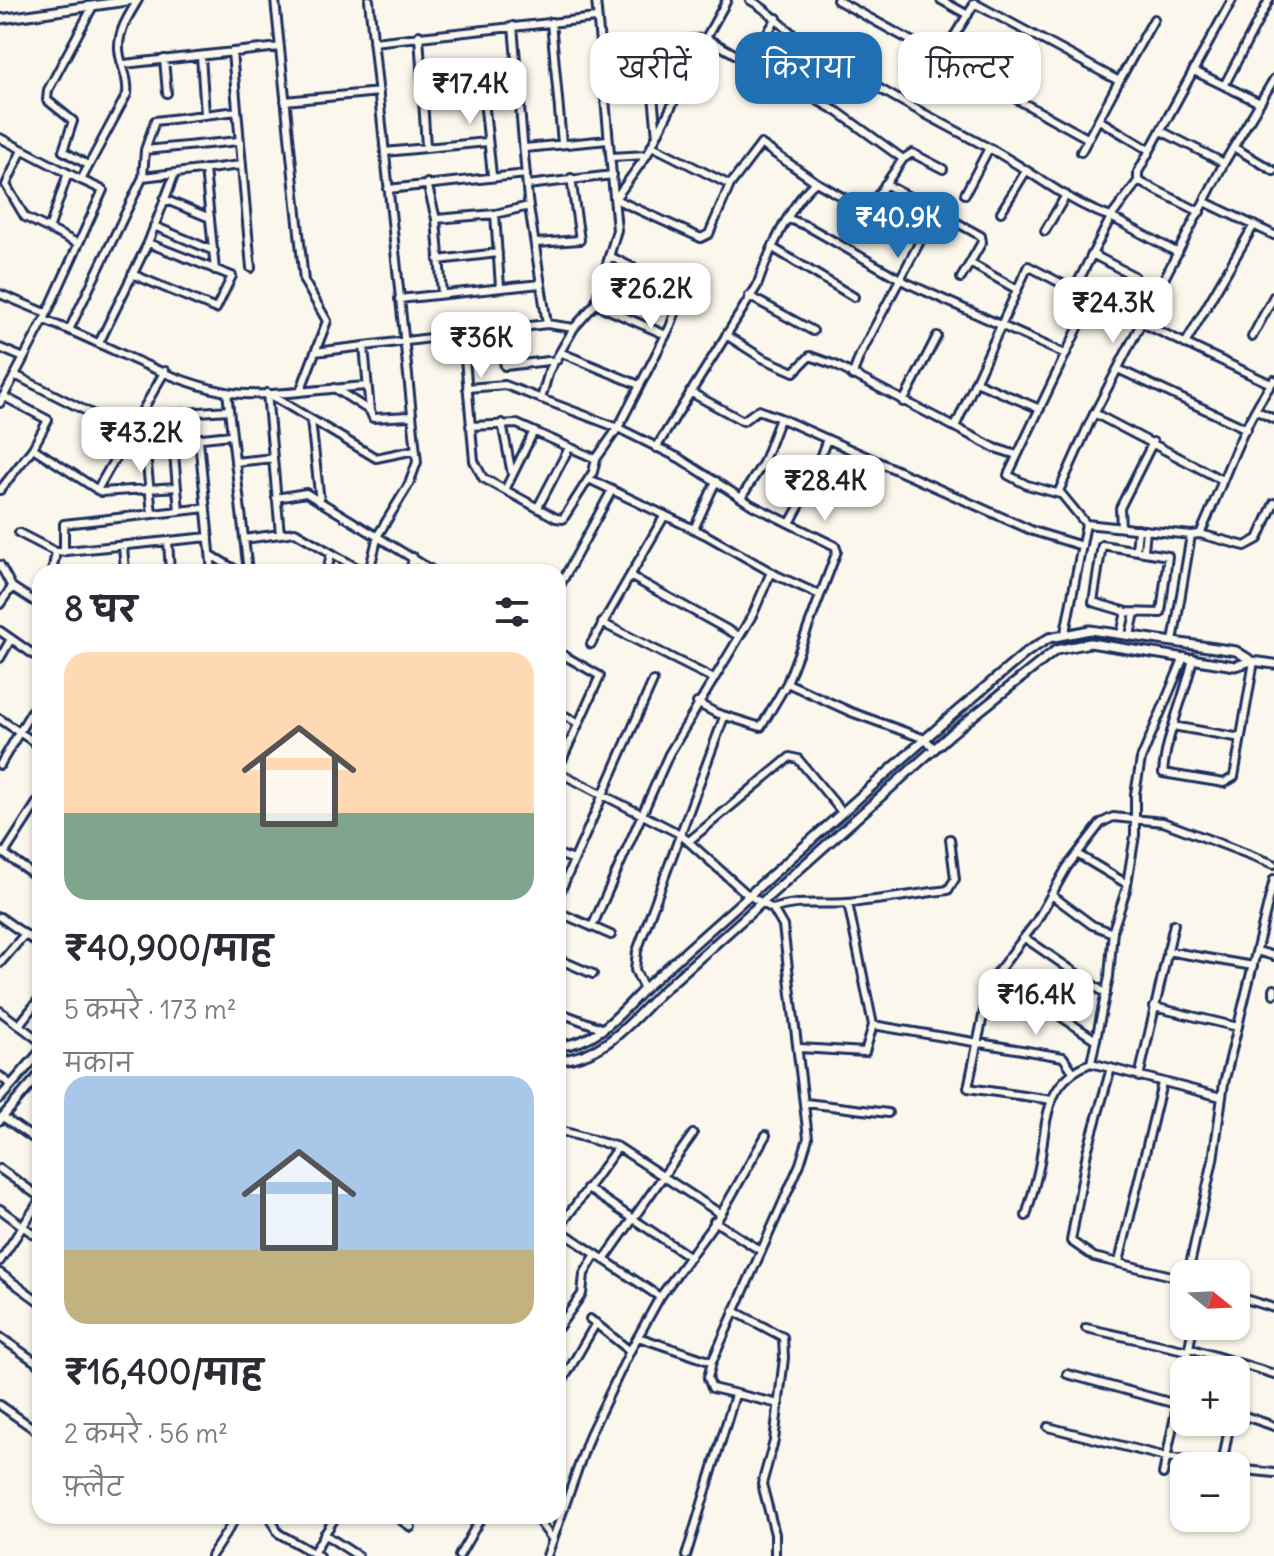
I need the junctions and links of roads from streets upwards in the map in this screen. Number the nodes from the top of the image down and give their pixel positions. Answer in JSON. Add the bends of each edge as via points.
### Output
{"nodes":[{"id":1,"x":136,"y":0,"type":"edge"},
{"id":2,"x":275,"y":0,"type":"edge"},
{"id":3,"x":369,"y":0,"type":"edge"},
{"id":4,"x":596,"y":0,"type":"edge"},
{"id":5,"x":727,"y":0,"type":"edge"},
{"id":6,"x":750,"y":0,"type":"edge"},
{"id":7,"x":837,"y":0,"type":"edge"},
{"id":8,"x":941,"y":0,"type":"edge"},
{"id":9,"x":1232,"y":0,"type":"edge"},
{"id":10,"x":1269,"y":0,"type":"edge"},
{"id":11,"x":976,"y":2,"type":"edge"},
{"id":12,"x":93,"y":6,"type":"junction"},
{"id":13,"x":968,"y":15,"type":"junction"},
{"id":14,"x":596,"y":18,"type":"junction"},
{"id":15,"x":777,"y":18,"type":"junction"},
{"id":16,"x":0,"y":19,"type":"edge"},
{"id":17,"x":1154,"y":19,"type":"dead end"},
{"id":18,"x":551,"y":22,"type":"junction"},
{"id":19,"x":513,"y":26,"type":"junction"},
{"id":20,"x":597,"y":32,"type":"edge"},
{"id":21,"x":709,"y":32,"type":"edge"},
{"id":22,"x":768,"y":32,"type":"edge"},
{"id":23,"x":957,"y":32,"type":"edge"},
{"id":24,"x":419,"y":35,"type":"junction"},
{"id":25,"x":898,"y":36,"type":"edge"},
{"id":26,"x":373,"y":42,"type":"junction"},
{"id":27,"x":280,"y":47,"type":"junction"},
{"id":28,"x":232,"y":52,"type":"junction"},
{"id":29,"x":201,"y":56,"type":"junction"},
{"id":30,"x":164,"y":59,"type":"junction"},
{"id":31,"x":124,"y":64,"type":"junction"},
{"id":32,"x":515,"y":69,"type":"junction"},
{"id":33,"x":1194,"y":71,"type":"junction"},
{"id":34,"x":481,"y":72,"type":"junction"},
{"id":35,"x":422,"y":78,"type":"junction"},
{"id":36,"x":1274,"y":79,"type":"edge"},
{"id":37,"x":1119,"y":81,"type":"junction"},
{"id":38,"x":1225,"y":84,"type":"junction"},
{"id":39,"x":379,"y":92,"type":"junction"},
{"id":40,"x":167,"y":93,"type":"dead end"},
{"id":41,"x":285,"y":101,"type":"junction"},
{"id":42,"x":1260,"y":103,"type":"junction"},
{"id":43,"x":604,"y":104,"type":"edge"},
{"id":44,"x":654,"y":104,"type":"edge"},
{"id":45,"x":673,"y":104,"type":"edge"},
{"id":46,"x":824,"y":104,"type":"edge"},
{"id":47,"x":1026,"y":104,"type":"edge"},
{"id":48,"x":237,"y":111,"type":"junction"},
{"id":49,"x":205,"y":114,"type":"junction"},
{"id":50,"x":1099,"y":120,"type":"junction"},
{"id":51,"x":1161,"y":131,"type":"junction"},
{"id":52,"x":657,"y":137,"type":"junction"},
{"id":53,"x":0,"y":138,"type":"edge"},
{"id":54,"x":1087,"y":138,"type":"junction"},
{"id":55,"x":608,"y":140,"type":"junction"},
{"id":56,"x":239,"y":141,"type":"junction"},
{"id":57,"x":487,"y":142,"type":"junction"},
{"id":58,"x":562,"y":143,"type":"junction"},
{"id":59,"x":652,"y":146,"type":"junction"},
{"id":60,"x":426,"y":147,"type":"junction"},
{"id":61,"x":525,"y":148,"type":"junction"},
{"id":62,"x":989,"y":148,"type":"junction"},
{"id":63,"x":1235,"y":148,"type":"junction"},
{"id":64,"x":22,"y":150,"type":"junction"},
{"id":65,"x":145,"y":150,"type":"junction"},
{"id":66,"x":1149,"y":150,"type":"junction"},
{"id":67,"x":385,"y":152,"type":"junction"},
{"id":68,"x":1081,"y":152,"type":"dead end"},
{"id":69,"x":647,"y":155,"type":"junction"},
{"id":70,"x":611,"y":157,"type":"junction"},
{"id":71,"x":903,"y":159,"type":"junction"},
{"id":72,"x":1224,"y":163,"type":"junction"},
{"id":73,"x":88,"y":165,"type":"junction"},
{"id":74,"x":241,"y":165,"type":"junction"},
{"id":75,"x":205,"y":169,"type":"junction"},
{"id":76,"x":943,"y":169,"type":"dead end"},
{"id":77,"x":1026,"y":171,"type":"junction"},
{"id":78,"x":1274,"y":171,"type":"edge"},
{"id":79,"x":68,"y":173,"type":"junction"},
{"id":80,"x":175,"y":173,"type":"junction"},
{"id":81,"x":526,"y":174,"type":"junction"},
{"id":82,"x":492,"y":175,"type":"junction"},
{"id":83,"x":613,"y":175,"type":"junction"},
{"id":84,"x":143,"y":177,"type":"junction"},
{"id":85,"x":571,"y":178,"type":"junction"},
{"id":86,"x":81,"y":180,"type":"junction"},
{"id":87,"x":1138,"y":181,"type":"junction"},
{"id":88,"x":816,"y":182,"type":"junction"},
{"id":89,"x":427,"y":183,"type":"junction"},
{"id":90,"x":885,"y":184,"type":"junction"},
{"id":91,"x":527,"y":185,"type":"junction"},
{"id":92,"x":730,"y":185,"type":"junction"},
{"id":93,"x":388,"y":189,"type":"junction"},
{"id":94,"x":965,"y":194,"type":"dead end"},
{"id":95,"x":1066,"y":195,"type":"junction"},
{"id":96,"x":164,"y":199,"type":"junction"},
{"id":97,"x":615,"y":199,"type":"junction"},
{"id":98,"x":1205,"y":202,"type":"junction"},
{"id":99,"x":529,"y":206,"type":"junction"},
{"id":100,"x":936,"y":211,"type":"junction"},
{"id":101,"x":1001,"y":212,"type":"dead end"},
{"id":102,"x":1200,"y":212,"type":"junction"},
{"id":103,"x":495,"y":214,"type":"junction"},
{"id":104,"x":1111,"y":217,"type":"junction"},
{"id":105,"x":210,"y":218,"type":"junction"},
{"id":106,"x":436,"y":219,"type":"junction"},
{"id":107,"x":789,"y":219,"type":"junction"},
{"id":108,"x":1254,"y":225,"type":"junction"},
{"id":109,"x":154,"y":226,"type":"junction"},
{"id":110,"x":49,"y":229,"type":"junction"},
{"id":111,"x":1045,"y":231,"type":"dead end"},
{"id":112,"x":1274,"y":235,"type":"edge"},
{"id":113,"x":77,"y":243,"type":"junction"},
{"id":114,"x":148,"y":243,"type":"junction"},
{"id":115,"x":537,"y":243,"type":"junction"},
{"id":116,"x":773,"y":248,"type":"junction"},
{"id":117,"x":214,"y":251,"type":"junction"},
{"id":118,"x":498,"y":253,"type":"junction"},
{"id":119,"x":1178,"y":253,"type":"junction"},
{"id":120,"x":1092,"y":254,"type":"junction"},
{"id":121,"x":609,"y":256,"type":"junction"},
{"id":122,"x":438,"y":260,"type":"junction"},
{"id":123,"x":970,"y":263,"type":"junction"},
{"id":124,"x":251,"y":268,"type":"dead end"},
{"id":125,"x":215,"y":270,"type":"junction"},
{"id":126,"x":132,"y":274,"type":"junction"},
{"id":127,"x":1134,"y":276,"type":"dead end"},
{"id":128,"x":961,"y":278,"type":"dead end"},
{"id":129,"x":900,"y":279,"type":"junction"},
{"id":130,"x":540,"y":284,"type":"junction"},
{"id":131,"x":500,"y":287,"type":"junction"},
{"id":132,"x":1016,"y":289,"type":"junction"},
{"id":133,"x":1074,"y":290,"type":"junction"},
{"id":134,"x":442,"y":293,"type":"junction"},
{"id":135,"x":0,"y":294,"type":"edge"},
{"id":136,"x":749,"y":296,"type":"junction"},
{"id":137,"x":1274,"y":296,"type":"edge"},
{"id":138,"x":854,"y":297,"type":"dead end"},
{"id":139,"x":399,"y":299,"type":"junction"},
{"id":140,"x":595,"y":304,"type":"junction"},
{"id":141,"x":45,"y":317,"type":"junction"},
{"id":142,"x":1000,"y":323,"type":"junction"},
{"id":143,"x":1142,"y":323,"type":"junction"},
{"id":144,"x":547,"y":324,"type":"junction"},
{"id":145,"x":574,"y":328,"type":"junction"},
{"id":146,"x":69,"y":330,"type":"junction"},
{"id":147,"x":496,"y":331,"type":"junction"},
{"id":148,"x":813,"y":331,"type":"dead end"},
{"id":149,"x":666,"y":335,"type":"junction"},
{"id":150,"x":726,"y":335,"type":"junction"},
{"id":151,"x":463,"y":336,"type":"junction"},
{"id":152,"x":937,"y":336,"type":"dead end"},
{"id":153,"x":1252,"y":337,"type":"dead end"},
{"id":154,"x":404,"y":341,"type":"junction"},
{"id":155,"x":99,"y":343,"type":"junction"},
{"id":156,"x":1185,"y":344,"type":"junction"},
{"id":157,"x":364,"y":346,"type":"junction"},
{"id":158,"x":0,"y":348,"type":"edge"},
{"id":159,"x":315,"y":352,"type":"junction"},
{"id":160,"x":1065,"y":354,"type":"junction"},
{"id":161,"x":560,"y":357,"type":"junction"},
{"id":162,"x":24,"y":358,"type":"junction"},
{"id":163,"x":1118,"y":369,"type":"junction"},
{"id":164,"x":165,"y":371,"type":"junction"},
{"id":165,"x":15,"y":375,"type":"junction"},
{"id":166,"x":852,"y":376,"type":"junction"},
{"id":167,"x":976,"y":382,"type":"junction"},
{"id":168,"x":1272,"y":382,"type":"edge"},
{"id":169,"x":639,"y":385,"type":"junction"},
{"id":170,"x":367,"y":386,"type":"junction"},
{"id":171,"x":334,"y":388,"type":"junction"},
{"id":172,"x":467,"y":388,"type":"junction"},
{"id":173,"x":301,"y":389,"type":"junction"},
{"id":174,"x":227,"y":392,"type":"junction"},
{"id":175,"x":690,"y":392,"type":"junction"},
{"id":176,"x":267,"y":393,"type":"junction"},
{"id":177,"x":2,"y":399,"type":"edge"},
{"id":178,"x":541,"y":399,"type":"junction"},
{"id":179,"x":903,"y":402,"type":"junction"},
{"id":180,"x":1040,"y":409,"type":"junction"},
{"id":181,"x":229,"y":410,"type":"junction"},
{"id":182,"x":1255,"y":410,"type":"junction"},
{"id":183,"x":370,"y":411,"type":"junction"},
{"id":184,"x":1094,"y":413,"type":"junction"},
{"id":185,"x":139,"y":416,"type":"junction"},
{"id":186,"x":410,"y":416,"type":"junction"},
{"id":187,"x":780,"y":418,"type":"junction"},
{"id":188,"x":1274,"y":419,"type":"edge"},
{"id":189,"x":311,"y":420,"type":"junction"},
{"id":190,"x":502,"y":423,"type":"junction"},
{"id":191,"x":470,"y":426,"type":"junction"},
{"id":192,"x":955,"y":427,"type":"junction"},
{"id":193,"x":618,"y":428,"type":"junction"},
{"id":194,"x":1247,"y":429,"type":"junction"},
{"id":195,"x":533,"y":433,"type":"junction"},
{"id":196,"x":231,"y":435,"type":"junction"},
{"id":197,"x":827,"y":439,"type":"junction"},
{"id":198,"x":199,"y":440,"type":"junction"},
{"id":199,"x":125,"y":442,"type":"junction"},
{"id":200,"x":173,"y":442,"type":"junction"},
{"id":201,"x":1153,"y":442,"type":"junction"},
{"id":202,"x":145,"y":444,"type":"junction"},
{"id":203,"x":33,"y":448,"type":"junction"},
{"id":204,"x":569,"y":448,"type":"junction"},
{"id":205,"x":656,"y":448,"type":"junction"},
{"id":206,"x":415,"y":450,"type":"junction"},
{"id":207,"x":1017,"y":455,"type":"junction"},
{"id":208,"x":273,"y":458,"type":"junction"},
{"id":209,"x":596,"y":459,"type":"junction"},
{"id":210,"x":235,"y":462,"type":"junction"},
{"id":211,"x":513,"y":475,"type":"junction"},
{"id":212,"x":589,"y":479,"type":"junction"},
{"id":213,"x":1220,"y":479,"type":"junction"},
{"id":214,"x":716,"y":481,"type":"junction"},
{"id":215,"x":177,"y":487,"type":"junction"},
{"id":216,"x":0,"y":490,"type":"edge"},
{"id":217,"x":97,"y":490,"type":"junction"},
{"id":218,"x":149,"y":490,"type":"junction"},
{"id":219,"x":505,"y":490,"type":"junction"},
{"id":220,"x":612,"y":490,"type":"junction"},
{"id":221,"x":1063,"y":495,"type":"junction"},
{"id":222,"x":276,"y":498,"type":"junction"},
{"id":223,"x":741,"y":498,"type":"junction"},
{"id":224,"x":320,"y":502,"type":"junction"},
{"id":225,"x":1274,"y":503,"type":"edge"},
{"id":226,"x":538,"y":507,"type":"junction"},
{"id":227,"x":206,"y":508,"type":"junction"},
{"id":228,"x":179,"y":511,"type":"junction"},
{"id":229,"x":152,"y":514,"type":"junction"},
{"id":230,"x":665,"y":515,"type":"junction"},
{"id":231,"x":790,"y":523,"type":"junction"},
{"id":232,"x":1086,"y":524,"type":"junction"},
{"id":233,"x":1121,"y":527,"type":"junction"},
{"id":234,"x":694,"y":529,"type":"junction"},
{"id":235,"x":1142,"y":529,"type":"junction"},
{"id":236,"x":19,"y":533,"type":"dead end"},
{"id":237,"x":280,"y":534,"type":"junction"},
{"id":238,"x":378,"y":535,"type":"junction"},
{"id":239,"x":1196,"y":535,"type":"junction"},
{"id":240,"x":209,"y":537,"type":"junction"},
{"id":241,"x":244,"y":539,"type":"junction"},
{"id":242,"x":168,"y":541,"type":"junction"},
{"id":243,"x":123,"y":546,"type":"junction"},
{"id":244,"x":1082,"y":546,"type":"junction"},
{"id":245,"x":1140,"y":550,"type":"junction"},
{"id":246,"x":60,"y":552,"type":"junction"},
{"id":247,"x":331,"y":553,"type":"junction"},
{"id":248,"x":211,"y":555,"type":"junction"},
{"id":249,"x":413,"y":557,"type":"junction"},
{"id":250,"x":55,"y":564,"type":"edge"},
{"id":251,"x":124,"y":564,"type":"edge"},
{"id":252,"x":169,"y":564,"type":"edge"},
{"id":253,"x":212,"y":564,"type":"edge"},
{"id":254,"x":226,"y":564,"type":"edge"},
{"id":255,"x":247,"y":564,"type":"edge"},
{"id":256,"x":329,"y":564,"type":"edge"},
{"id":257,"x":351,"y":564,"type":"edge"},
{"id":258,"x":369,"y":564,"type":"edge"},
{"id":259,"x":412,"y":564,"type":"edge"},
{"id":260,"x":423,"y":564,"type":"edge"},
{"id":261,"x":0,"y":565,"type":"edge"},
{"id":262,"x":771,"y":572,"type":"junction"},
{"id":263,"x":566,"y":574,"type":"edge"},
{"id":264,"x":630,"y":576,"type":"junction"},
{"id":265,"x":12,"y":587,"type":"junction"},
{"id":266,"x":820,"y":595,"type":"junction"},
{"id":267,"x":32,"y":600,"type":"edge"},
{"id":268,"x":0,"y":604,"type":"edge"},
{"id":269,"x":1126,"y":612,"type":"junction"},
{"id":270,"x":1135,"y":613,"type":"junction"},
{"id":271,"x":602,"y":623,"type":"junction"},
{"id":272,"x":0,"y":631,"type":"edge"},
{"id":273,"x":1065,"y":633,"type":"junction"},
{"id":274,"x":737,"y":635,"type":"junction"},
{"id":275,"x":1126,"y":635,"type":"junction"},
{"id":276,"x":11,"y":639,"type":"junction"},
{"id":277,"x":1173,"y":642,"type":"junction"},
{"id":278,"x":591,"y":644,"type":"dead end"},
{"id":279,"x":32,"y":653,"type":"edge"},
{"id":280,"x":566,"y":657,"type":"edge"},
{"id":281,"x":0,"y":658,"type":"edge"},
{"id":282,"x":1188,"y":658,"type":"junction"},
{"id":283,"x":1253,"y":661,"type":"junction"},
{"id":284,"x":1274,"y":664,"type":"edge"},
{"id":285,"x":712,"y":678,"type":"junction"},
{"id":286,"x":653,"y":681,"type":"dead end"},
{"id":287,"x":787,"y":683,"type":"junction"},
{"id":288,"x":697,"y":703,"type":"junction"},
{"id":289,"x":32,"y":712,"type":"edge"},
{"id":290,"x":566,"y":716,"type":"edge"},
{"id":291,"x":724,"y":717,"type":"junction"},
{"id":292,"x":0,"y":719,"type":"edge"},
{"id":293,"x":576,"y":722,"type":"junction"},
{"id":294,"x":1173,"y":726,"type":"junction"},
{"id":295,"x":21,"y":732,"type":"junction"},
{"id":296,"x":1241,"y":738,"type":"junction"},
{"id":297,"x":925,"y":739,"type":"junction"},
{"id":298,"x":32,"y":740,"type":"edge"},
{"id":299,"x":0,"y":747,"type":"edge"},
{"id":300,"x":566,"y":749,"type":"edge"},
{"id":301,"x":935,"y":749,"type":"junction"},
{"id":302,"x":8,"y":752,"type":"junction"},
{"id":303,"x":0,"y":765,"type":"edge"},
{"id":304,"x":566,"y":774,"type":"edge"},
{"id":305,"x":603,"y":795,"type":"junction"},
{"id":306,"x":32,"y":810,"type":"edge"},
{"id":307,"x":842,"y":812,"type":"junction"},
{"id":308,"x":641,"y":814,"type":"junction"},
{"id":309,"x":1135,"y":821,"type":"junction"},
{"id":310,"x":680,"y":834,"type":"junction"},
{"id":311,"x":950,"y":839,"type":"dead end"},
{"id":312,"x":689,"y":841,"type":"junction"},
{"id":313,"x":2,"y":853,"type":"edge"},
{"id":314,"x":1077,"y":854,"type":"junction"},
{"id":315,"x":566,"y":857,"type":"edge"},
{"id":316,"x":574,"y":860,"type":"junction"},
{"id":317,"x":1274,"y":864,"type":"edge"},
{"id":318,"x":32,"y":874,"type":"edge"},
{"id":319,"x":566,"y":878,"type":"edge"},
{"id":320,"x":1274,"y":879,"type":"edge"},
{"id":321,"x":1127,"y":884,"type":"junction"},
{"id":322,"x":748,"y":895,"type":"junction"},
{"id":323,"x":1053,"y":896,"type":"junction"},
{"id":324,"x":848,"y":903,"type":"junction"},
{"id":325,"x":760,"y":904,"type":"junction"},
{"id":326,"x":773,"y":909,"type":"junction"},
{"id":327,"x":1270,"y":912,"type":"edge"},
{"id":328,"x":566,"y":916,"type":"edge"},
{"id":329,"x":0,"y":917,"type":"edge"},
{"id":330,"x":1174,"y":924,"type":"dead end"},
{"id":331,"x":592,"y":927,"type":"junction"},
{"id":332,"x":1113,"y":933,"type":"junction"},
{"id":333,"x":25,"y":934,"type":"junction"},
{"id":334,"x":611,"y":935,"type":"dead end"},
{"id":335,"x":1025,"y":938,"type":"junction"},
{"id":336,"x":32,"y":939,"type":"edge"},
{"id":337,"x":1167,"y":951,"type":"junction"},
{"id":338,"x":1257,"y":951,"type":"junction"},
{"id":339,"x":1274,"y":956,"type":"edge"},
{"id":340,"x":566,"y":962,"type":"edge"},
{"id":341,"x":0,"y":963,"type":"edge"},
{"id":342,"x":1253,"y":966,"type":"junction"},
{"id":343,"x":593,"y":974,"type":"dead end"},
{"id":344,"x":997,"y":974,"type":"junction"},
{"id":345,"x":644,"y":989,"type":"junction"},
{"id":346,"x":1106,"y":994,"type":"junction"},
{"id":347,"x":1154,"y":1007,"type":"junction"},
{"id":348,"x":32,"y":1008,"type":"edge"},
{"id":349,"x":0,"y":1011,"type":"edge"},
{"id":350,"x":566,"y":1015,"type":"edge"},
{"id":351,"x":19,"y":1025,"type":"junction"},
{"id":352,"x":873,"y":1025,"type":"junction"},
{"id":353,"x":1238,"y":1027,"type":"junction"},
{"id":354,"x":604,"y":1029,"type":"junction"},
{"id":355,"x":32,"y":1035,"type":"edge"},
{"id":356,"x":1096,"y":1040,"type":"junction"},
{"id":357,"x":976,"y":1043,"type":"junction"},
{"id":358,"x":566,"y":1045,"type":"edge"},
{"id":359,"x":800,"y":1048,"type":"junction"},
{"id":360,"x":566,"y":1058,"type":"edge"},
{"id":361,"x":32,"y":1061,"type":"edge"},
{"id":362,"x":1091,"y":1063,"type":"junction"},
{"id":363,"x":1111,"y":1068,"type":"junction"},
{"id":364,"x":1072,"y":1070,"type":"junction"},
{"id":365,"x":0,"y":1076,"type":"edge"},
{"id":366,"x":1139,"y":1077,"type":"junction"},
{"id":367,"x":32,"y":1083,"type":"edge"},
{"id":368,"x":1162,"y":1083,"type":"junction"},
{"id":369,"x":11,"y":1085,"type":"junction"},
{"id":370,"x":1221,"y":1097,"type":"junction"},
{"id":371,"x":0,"y":1098,"type":"edge"},
{"id":372,"x":1052,"y":1100,"type":"junction"},
{"id":373,"x":806,"y":1103,"type":"junction"},
{"id":374,"x":888,"y":1113,"type":"dead end"},
{"id":375,"x":1,"y":1118,"type":"edge"},
{"id":376,"x":566,"y":1132,"type":"edge"},
{"id":377,"x":693,"y":1134,"type":"dead end"},
{"id":378,"x":766,"y":1135,"type":"dead end"},
{"id":379,"x":32,"y":1138,"type":"edge"},
{"id":380,"x":618,"y":1147,"type":"junction"},
{"id":381,"x":0,"y":1169,"type":"edge"},
{"id":382,"x":664,"y":1176,"type":"junction"},
{"id":383,"x":587,"y":1188,"type":"junction"},
{"id":384,"x":32,"y":1192,"type":"edge"},
{"id":385,"x":0,"y":1209,"type":"edge"},
{"id":386,"x":32,"y":1212,"type":"edge"},
{"id":387,"x":721,"y":1214,"type":"junction"},
{"id":388,"x":1026,"y":1216,"type":"dead end"},
{"id":389,"x":566,"y":1218,"type":"edge"},
{"id":390,"x":633,"y":1219,"type":"junction"},
{"id":391,"x":714,"y":1221,"type":"junction"},
{"id":392,"x":23,"y":1227,"type":"junction"},
{"id":393,"x":32,"y":1233,"type":"edge"},
{"id":394,"x":566,"y":1234,"type":"edge"},
{"id":395,"x":761,"y":1251,"type":"junction"},
{"id":396,"x":596,"y":1254,"type":"junction"},
{"id":397,"x":690,"y":1257,"type":"junction"},
{"id":398,"x":604,"y":1260,"type":"junction"},
{"id":399,"x":1191,"y":1260,"type":"edge"},
{"id":400,"x":0,"y":1261,"type":"edge"},
{"id":401,"x":1119,"y":1262,"type":"junction"},
{"id":402,"x":0,"y":1273,"type":"edge"},
{"id":403,"x":1170,"y":1275,"type":"edge"},
{"id":404,"x":32,"y":1296,"type":"edge"},
{"id":405,"x":660,"y":1297,"type":"junction"},
{"id":406,"x":1250,"y":1300,"type":"edge"},
{"id":407,"x":1274,"y":1308,"type":"edge"},
{"id":408,"x":734,"y":1311,"type":"junction"},
{"id":409,"x":566,"y":1317,"type":"edge"},
{"id":410,"x":1086,"y":1328,"type":"dead end"},
{"id":411,"x":0,"y":1337,"type":"edge"},
{"id":412,"x":638,"y":1337,"type":"junction"},
{"id":413,"x":1190,"y":1340,"type":"edge"},
{"id":414,"x":1188,"y":1350,"type":"junction"},
{"id":415,"x":630,"y":1351,"type":"junction"},
{"id":416,"x":1187,"y":1356,"type":"edge"},
{"id":417,"x":32,"y":1359,"type":"edge"},
{"id":418,"x":712,"y":1362,"type":"junction"},
{"id":419,"x":566,"y":1373,"type":"edge"},
{"id":420,"x":1067,"y":1374,"type":"dead end"},
{"id":421,"x":1274,"y":1374,"type":"edge"},
{"id":422,"x":735,"y":1395,"type":"junction"},
{"id":423,"x":1170,"y":1399,"type":"edge"},
{"id":424,"x":779,"y":1404,"type":"junction"},
{"id":425,"x":0,"y":1405,"type":"edge"},
{"id":426,"x":1250,"y":1418,"type":"edge"},
{"id":427,"x":1274,"y":1426,"type":"edge"},
{"id":428,"x":32,"y":1427,"type":"edge"},
{"id":429,"x":1048,"y":1427,"type":"dead end"},
{"id":430,"x":1171,"y":1436,"type":"edge"},
{"id":431,"x":1166,"y":1457,"type":"junction"},
{"id":432,"x":1170,"y":1458,"type":"edge"},
{"id":433,"x":1250,"y":1470,"type":"edge"},
{"id":434,"x":1274,"y":1473,"type":"edge"},
{"id":435,"x":1163,"y":1474,"type":"dead end"},
{"id":436,"x":566,"y":1503,"type":"edge"},
{"id":437,"x":232,"y":1524,"type":"dead end"},
{"id":438,"x":274,"y":1524,"type":"edge"},
{"id":439,"x":331,"y":1524,"type":"edge"},
{"id":440,"x":407,"y":1524,"type":"edge"},
{"id":441,"x":477,"y":1524,"type":"edge"},
{"id":442,"x":541,"y":1524,"type":"edge"},
{"id":443,"x":559,"y":1524,"type":"edge"},
{"id":444,"x":411,"y":1527,"type":"dead end"},
{"id":445,"x":324,"y":1534,"type":"junction"},
{"id":446,"x":553,"y":1540,"type":"junction"},
{"id":447,"x":212,"y":1553,"type":"edge"},
{"id":448,"x":316,"y":1554,"type":"edge"},
{"id":449,"x":223,"y":1556,"type":"edge"},
{"id":450,"x":358,"y":1556,"type":"edge"},
{"id":451,"x":459,"y":1556,"type":"edge"},
{"id":452,"x":547,"y":1556,"type":"edge"},
{"id":453,"x":686,"y":1556,"type":"edge"},
{"id":454,"x":775,"y":1556,"type":"edge"}],
"edges":[{"from":1,"to":12,"type":"street"},
{"from":1,"to":31,"type":"street","via":[[119,50]]},
{"from":2,"to":27,"type":"street"},
{"from":3,"to":26,"type":"street"},
{"from":4,"to":14,"type":"street"},
{"from":5,"to":21,"type":"street"},
{"from":6,"to":15,"type":"street"},
{"from":7,"to":25,"type":"street"},
{"from":8,"to":13,"type":"street"},
{"from":9,"to":33,"type":"street"},
{"from":10,"to":38,"type":"street"},
{"from":11,"to":13,"type":"street"},
{"from":11,"to":37,"type":"street"},
{"from":12,"to":16,"type":"street"},
{"from":12,"to":73,"type":"street","via":[[47,100],[73,121],[63,151]]},
{"from":13,"to":23,"type":"street"},
{"from":14,"to":18,"type":"street"},
{"from":14,"to":20,"type":"street"},
{"from":15,"to":22,"type":"street"},
{"from":15,"to":62,"type":"street","via":[[804,42]]},
{"from":17,"to":37,"type":"street"},
{"from":18,"to":19,"type":"street"},
{"from":18,"to":58,"type":"street"},
{"from":19,"to":24,"type":"street"},
{"from":19,"to":32,"type":"street"},
{"from":24,"to":26,"type":"street"},
{"from":24,"to":35,"type":"street"},
{"from":26,"to":39,"type":"street"},
{"from":27,"to":28,"type":"street"},
{"from":27,"to":41,"type":"street"},
{"from":28,"to":29,"type":"street"},
{"from":28,"to":48,"type":"street"},
{"from":29,"to":30,"type":"street"},
{"from":29,"to":49,"type":"street"},
{"from":30,"to":31,"type":"street"},
{"from":30,"to":40,"type":"street"},
{"from":31,"to":73,"type":"street","via":[[127,94]]},
{"from":32,"to":34,"type":"street"},
{"from":32,"to":61,"type":"street"},
{"from":33,"to":38,"type":"street"},
{"from":33,"to":51,"type":"street"},
{"from":34,"to":35,"type":"street"},
{"from":34,"to":57,"type":"street"},
{"from":35,"to":60,"type":"street"},
{"from":36,"to":42,"type":"street"},
{"from":37,"to":50,"type":"street"},
{"from":38,"to":42,"type":"street"},
{"from":39,"to":41,"type":"street"},
{"from":39,"to":67,"type":"street"},
{"from":41,"to":159,"type":"street","via":[[304,281],[327,321]]},
{"from":42,"to":63,"type":"street"},
{"from":43,"to":55,"type":"street"},
{"from":44,"to":52,"type":"street"},
{"from":45,"to":52,"type":"street"},
{"from":46,"to":71,"type":"street"},
{"from":47,"to":54,"type":"street"},
{"from":48,"to":49,"type":"street"},
{"from":48,"to":56,"type":"street"},
{"from":49,"to":65,"type":"street","via":[[155,121]]},
{"from":50,"to":54,"type":"street"},
{"from":50,"to":66,"type":"street"},
{"from":51,"to":66,"type":"street"},
{"from":51,"to":72,"type":"street"},
{"from":52,"to":59,"type":"street"},
{"from":53,"to":64,"type":"street"},
{"from":54,"to":68,"type":"street"},
{"from":55,"to":58,"type":"street"},
{"from":55,"to":70,"type":"street"},
{"from":56,"to":65,"type":"street"},
{"from":56,"to":74,"type":"street"},
{"from":57,"to":60,"type":"street"},
{"from":57,"to":82,"type":"street"},
{"from":58,"to":61,"type":"street"},
{"from":59,"to":69,"type":"street"},
{"from":59,"to":92,"type":"street"},
{"from":60,"to":67,"type":"street"},
{"from":61,"to":81,"type":"street"},
{"from":62,"to":77,"type":"street"},
{"from":62,"to":94,"type":"street"},
{"from":63,"to":72,"type":"street"},
{"from":63,"to":78,"type":"street"},
{"from":64,"to":79,"type":"street"},
{"from":64,"to":110,"type":"street","via":[[6,185],[25,217]]},
{"from":65,"to":84,"type":"street"},
{"from":66,"to":87,"type":"street"},
{"from":67,"to":93,"type":"street"},
{"from":69,"to":70,"type":"street"},
{"from":69,"to":97,"type":"street"},
{"from":70,"to":83,"type":"street"},
{"from":71,"to":76,"type":"street","via":[[912,153]]},
{"from":71,"to":90,"type":"street"},
{"from":72,"to":98,"type":"street"},
{"from":73,"to":86,"type":"street"},
{"from":74,"to":75,"type":"street"},
{"from":74,"to":124,"type":"street"},
{"from":75,"to":80,"type":"street"},
{"from":75,"to":105,"type":"street"},
{"from":77,"to":95,"type":"street"},
{"from":77,"to":101,"type":"street"},
{"from":79,"to":86,"type":"street"},
{"from":79,"to":110,"type":"street"},
{"from":80,"to":84,"type":"street"},
{"from":80,"to":96,"type":"street"},
{"from":81,"to":82,"type":"street"},
{"from":81,"to":91,"type":"street"},
{"from":82,"to":89,"type":"street"},
{"from":83,"to":85,"type":"street"},
{"from":83,"to":97,"type":"street"},
{"from":84,"to":146,"type":"street"},
{"from":85,"to":91,"type":"street"},
{"from":85,"to":115,"type":"street","via":[[580,240]]},
{"from":86,"to":113,"type":"street","via":[[103,190]]},
{"from":87,"to":102,"type":"street"},
{"from":87,"to":104,"type":"street"},
{"from":88,"to":90,"type":"street","via":[[867,211]]},
{"from":88,"to":92,"type":"street","via":[[761,144]]},
{"from":88,"to":107,"type":"street","via":[[805,190]]},
{"from":89,"to":93,"type":"street"},
{"from":89,"to":106,"type":"street"},
{"from":90,"to":100,"type":"street"},
{"from":91,"to":99,"type":"street"},
{"from":92,"to":97,"type":"street","via":[[709,234],[701,238]]},
{"from":93,"to":139,"type":"street"},
{"from":95,"to":104,"type":"street","via":[[1081,207]]},
{"from":95,"to":111,"type":"street"},
{"from":96,"to":105,"type":"street"},
{"from":96,"to":109,"type":"street"},
{"from":97,"to":121,"type":"street","via":[[617,230]]},
{"from":98,"to":102,"type":"street"},
{"from":98,"to":108,"type":"street"},
{"from":99,"to":103,"type":"street"},
{"from":99,"to":115,"type":"street"},
{"from":100,"to":123,"type":"street","via":[[981,236]]},
{"from":100,"to":129,"type":"street"},
{"from":102,"to":119,"type":"street"},
{"from":103,"to":106,"type":"street"},
{"from":103,"to":118,"type":"street"},
{"from":104,"to":119,"type":"street"},
{"from":104,"to":120,"type":"street"},
{"from":105,"to":117,"type":"street"},
{"from":106,"to":122,"type":"street"},
{"from":107,"to":116,"type":"street"},
{"from":107,"to":129,"type":"street"},
{"from":108,"to":112,"type":"street"},
{"from":108,"to":156,"type":"street"},
{"from":109,"to":114,"type":"street"},
{"from":109,"to":117,"type":"street"},
{"from":110,"to":113,"type":"street"},
{"from":113,"to":141,"type":"street"},
{"from":114,"to":125,"type":"street"},
{"from":114,"to":126,"type":"street"},
{"from":115,"to":130,"type":"street"},
{"from":116,"to":136,"type":"street"},
{"from":116,"to":138,"type":"street"},
{"from":117,"to":125,"type":"street"},
{"from":118,"to":122,"type":"street"},
{"from":118,"to":131,"type":"street"},
{"from":119,"to":143,"type":"street"},
{"from":120,"to":127,"type":"street"},
{"from":120,"to":133,"type":"street"},
{"from":121,"to":140,"type":"street"},
{"from":121,"to":149,"type":"street","via":[[683,292]]},
{"from":122,"to":134,"type":"street"},
{"from":123,"to":128,"type":"street"},
{"from":123,"to":132,"type":"street"},
{"from":125,"to":126,"type":"street","via":[[232,276],[216,309]]},
{"from":126,"to":155,"type":"street"},
{"from":129,"to":142,"type":"street"},
{"from":129,"to":166,"type":"street"},
{"from":130,"to":131,"type":"street"},
{"from":130,"to":144,"type":"street"},
{"from":131,"to":134,"type":"street"},
{"from":132,"to":133,"type":"street","via":[[1028,266]]},
{"from":132,"to":142,"type":"street"},
{"from":133,"to":160,"type":"street","via":[[1090,300]]},
{"from":134,"to":139,"type":"street"},
{"from":135,"to":141,"type":"street"},
{"from":136,"to":148,"type":"street"},
{"from":136,"to":150,"type":"street"},
{"from":137,"to":153,"type":"street"},
{"from":139,"to":154,"type":"street"},
{"from":140,"to":145,"type":"street"},
{"from":140,"to":149,"type":"street"},
{"from":141,"to":146,"type":"street"},
{"from":141,"to":162,"type":"street"},
{"from":142,"to":160,"type":"street"},
{"from":142,"to":167,"type":"street"},
{"from":143,"to":156,"type":"street"},
{"from":143,"to":163,"type":"street"},
{"from":144,"to":145,"type":"street"},
{"from":144,"to":147,"type":"street"},
{"from":145,"to":161,"type":"street"},
{"from":146,"to":155,"type":"street"},
{"from":147,"to":151,"type":"street"},
{"from":147,"to":161,"type":"street","via":[[505,366]]},
{"from":149,"to":169,"type":"street"},
{"from":150,"to":166,"type":"street","via":[[794,372],[810,356]]},
{"from":150,"to":175,"type":"street"},
{"from":151,"to":154,"type":"street"},
{"from":151,"to":172,"type":"street"},
{"from":152,"to":179,"type":"street"},
{"from":154,"to":157,"type":"street"},
{"from":154,"to":186,"type":"street"},
{"from":155,"to":164,"type":"street"},
{"from":156,"to":168,"type":"street"},
{"from":157,"to":159,"type":"street"},
{"from":157,"to":170,"type":"street"},
{"from":158,"to":162,"type":"street"},
{"from":159,"to":173,"type":"street"},
{"from":160,"to":180,"type":"street"},
{"from":161,"to":169,"type":"street"},
{"from":161,"to":178,"type":"street","via":[[549,371]]},
{"from":162,"to":165,"type":"street"},
{"from":163,"to":184,"type":"street"},
{"from":163,"to":194,"type":"street"},
{"from":164,"to":174,"type":"street"},
{"from":164,"to":185,"type":"street"},
{"from":165,"to":177,"type":"street"},
{"from":165,"to":199,"type":"street","via":[[108,422],[102,432]]},
{"from":166,"to":179,"type":"street"},
{"from":167,"to":180,"type":"street"},
{"from":167,"to":192,"type":"street"},
{"from":168,"to":182,"type":"street"},
{"from":169,"to":193,"type":"street"},
{"from":170,"to":171,"type":"street"},
{"from":170,"to":183,"type":"street"},
{"from":171,"to":173,"type":"street"},
{"from":171,"to":183,"type":"street"},
{"from":172,"to":178,"type":"street","via":[[497,384]]},
{"from":172,"to":191,"type":"street"},
{"from":173,"to":176,"type":"street"},
{"from":174,"to":176,"type":"street"},
{"from":174,"to":181,"type":"street"},
{"from":175,"to":187,"type":"street","via":[[743,421],[758,410]]},
{"from":175,"to":205,"type":"street"},
{"from":176,"to":189,"type":"street"},
{"from":176,"to":208,"type":"street"},
{"from":177,"to":203,"type":"street","via":[[48,420]]},
{"from":178,"to":193,"type":"street"},
{"from":179,"to":192,"type":"street"},
{"from":180,"to":207,"type":"street"},
{"from":181,"to":185,"type":"street"},
{"from":181,"to":196,"type":"street"},
{"from":182,"to":188,"type":"street"},
{"from":182,"to":194,"type":"street"},
{"from":183,"to":186,"type":"street","via":[[377,420]]},
{"from":184,"to":201,"type":"street"},
{"from":184,"to":221,"type":"street","via":[[1059,491]]},
{"from":185,"to":199,"type":"street"},
{"from":186,"to":206,"type":"street"},
{"from":187,"to":197,"type":"street"},
{"from":187,"to":223,"type":"street","via":[[763,463]]},
{"from":189,"to":206,"type":"street","via":[[376,458]]},
{"from":189,"to":224,"type":"street"},
{"from":190,"to":191,"type":"street"},
{"from":190,"to":195,"type":"street"},
{"from":190,"to":211,"type":"street"},
{"from":191,"to":219,"type":"street","via":[[474,461],[483,478]]},
{"from":192,"to":207,"type":"street"},
{"from":193,"to":205,"type":"street"},
{"from":193,"to":209,"type":"street"},
{"from":194,"to":213,"type":"street"},
{"from":195,"to":204,"type":"street"},
{"from":195,"to":211,"type":"street"},
{"from":196,"to":198,"type":"street"},
{"from":196,"to":210,"type":"street"},
{"from":197,"to":231,"type":"street"},
{"from":197,"to":244,"type":"street","via":[[1033,531]]},
{"from":198,"to":200,"type":"street"},
{"from":198,"to":227,"type":"street"},
{"from":199,"to":202,"type":"street"},
{"from":199,"to":217,"type":"street"},
{"from":200,"to":202,"type":"street"},
{"from":200,"to":215,"type":"street"},
{"from":201,"to":213,"type":"street"},
{"from":201,"to":233,"type":"street","via":[[1120,508]]},
{"from":202,"to":218,"type":"street"},
{"from":203,"to":216,"type":"street"},
{"from":203,"to":217,"type":"street"},
{"from":204,"to":209,"type":"street"},
{"from":204,"to":226,"type":"street"},
{"from":205,"to":214,"type":"street"},
{"from":206,"to":238,"type":"street","via":[[417,462],[409,484]]},
{"from":207,"to":221,"type":"street","via":[[1008,475]]},
{"from":208,"to":210,"type":"street"},
{"from":208,"to":222,"type":"street"},
{"from":209,"to":212,"type":"street"},
{"from":210,"to":241,"type":"street"},
{"from":211,"to":219,"type":"street"},
{"from":212,"to":220,"type":"street"},
{"from":212,"to":226,"type":"street","via":[[563,519]]},
{"from":213,"to":239,"type":"street"},
{"from":214,"to":223,"type":"street"},
{"from":214,"to":234,"type":"street"},
{"from":215,"to":218,"type":"street"},
{"from":215,"to":228,"type":"street"},
{"from":217,"to":218,"type":"street"},
{"from":218,"to":229,"type":"street"},
{"from":219,"to":226,"type":"street"},
{"from":220,"to":230,"type":"street"},
{"from":220,"to":263,"type":"street"},
{"from":221,"to":232,"type":"street"},
{"from":222,"to":224,"type":"street","via":[[306,493]]},
{"from":222,"to":237,"type":"street"},
{"from":223,"to":231,"type":"street"},
{"from":224,"to":238,"type":"street"},
{"from":225,"to":239,"type":"street","via":[[1258,539],[1245,546]]},
{"from":227,"to":228,"type":"street"},
{"from":227,"to":240,"type":"street"},
{"from":228,"to":229,"type":"street"},
{"from":229,"to":246,"type":"street","via":[[64,524]]},
{"from":230,"to":234,"type":"street"},
{"from":230,"to":264,"type":"street"},
{"from":231,"to":266,"type":"street","via":[[835,546]]},
{"from":232,"to":233,"type":"street"},
{"from":232,"to":244,"type":"street"},
{"from":233,"to":235,"type":"street"},
{"from":234,"to":262,"type":"street"},
{"from":235,"to":239,"type":"street"},
{"from":235,"to":245,"type":"street"},
{"from":236,"to":246,"type":"street"},
{"from":237,"to":241,"type":"street"},
{"from":237,"to":247,"type":"street","via":[[295,532]]},
{"from":238,"to":249,"type":"street"},
{"from":238,"to":258,"type":"street"},
{"from":239,"to":277,"type":"street"},
{"from":240,"to":242,"type":"street"},
{"from":240,"to":248,"type":"street"},
{"from":241,"to":255,"type":"street"},
{"from":242,"to":243,"type":"street"},
{"from":242,"to":252,"type":"street"},
{"from":243,"to":246,"type":"street"},
{"from":243,"to":251,"type":"street"},
{"from":244,"to":273,"type":"street"},
{"from":245,"to":269,"type":"street","via":[[1107,545],[1099,549],[1093,602]]},
{"from":245,"to":270,"type":"street","via":[[1170,559],[1163,608],[1155,614]]},
{"from":246,"to":250,"type":"street"},
{"from":247,"to":256,"type":"street"},
{"from":247,"to":257,"type":"street"},
{"from":248,"to":253,"type":"street"},
{"from":248,"to":254,"type":"street"},
{"from":249,"to":259,"type":"street"},
{"from":249,"to":260,"type":"street"},
{"from":261,"to":265,"type":"street"},
{"from":262,"to":266,"type":"street"},
{"from":262,"to":274,"type":"street","via":[[753,614]]},
{"from":264,"to":271,"type":"street"},
{"from":264,"to":274,"type":"street"},
{"from":265,"to":267,"type":"street"},
{"from":265,"to":268,"type":"street"},
{"from":266,"to":287,"type":"street"},
{"from":269,"to":270,"type":"street"},
{"from":269,"to":275,"type":"street"},
{"from":270,"to":275,"type":"street"},
{"from":271,"to":278,"type":"street"},
{"from":271,"to":285,"type":"street"},
{"from":272,"to":276,"type":"street"},
{"from":273,"to":275,"type":"street"},
{"from":273,"to":297,"type":"street","via":[[1027,652]]},
{"from":274,"to":285,"type":"street"},
{"from":275,"to":277,"type":"street"},
{"from":276,"to":279,"type":"street"},
{"from":276,"to":281,"type":"street"},
{"from":277,"to":283,"type":"street","via":[[1236,651]]},
{"from":280,"to":293,"type":"street","via":[[600,676]]},
{"from":282,"to":283,"type":"street","via":[[1235,666]]},
{"from":282,"to":294,"type":"street","via":[[1184,701]]},
{"from":282,"to":301,"type":"street","via":[[1090,643],[1056,650]]},
{"from":282,"to":309,"type":"street","via":[[1141,759]]},
{"from":283,"to":284,"type":"street"},
{"from":283,"to":296,"type":"street"},
{"from":285,"to":288,"type":"street"},
{"from":286,"to":305,"type":"street"},
{"from":287,"to":291,"type":"street","via":[[761,727]]},
{"from":287,"to":297,"type":"street"},
{"from":288,"to":291,"type":"street"},
{"from":288,"to":308,"type":"street"},
{"from":289,"to":295,"type":"street"},
{"from":290,"to":293,"type":"street"},
{"from":291,"to":310,"type":"street"},
{"from":292,"to":295,"type":"street"},
{"from":293,"to":300,"type":"street"},
{"from":294,"to":296,"type":"street"},
{"from":294,"to":296,"type":"street","via":[[1164,756],[1163,773],[1169,776],[1230,782]]},
{"from":295,"to":298,"type":"street"},
{"from":295,"to":302,"type":"street"},
{"from":297,"to":301,"type":"street"},
{"from":297,"to":307,"type":"street"},
{"from":299,"to":302,"type":"street"},
{"from":301,"to":325,"type":"street"},
{"from":302,"to":303,"type":"street"},
{"from":304,"to":305,"type":"street"},
{"from":305,"to":308,"type":"street"},
{"from":305,"to":316,"type":"street"},
{"from":306,"to":313,"type":"street"},
{"from":307,"to":312,"type":"street","via":[[798,759],[790,757]]},
{"from":307,"to":322,"type":"street"},
{"from":308,"to":310,"type":"street"},
{"from":308,"to":331,"type":"street"},
{"from":309,"to":314,"type":"street","via":[[1113,817],[1101,823]]},
{"from":309,"to":317,"type":"street","via":[[1184,828]]},
{"from":309,"to":321,"type":"street"},
{"from":310,"to":312,"type":"street"},
{"from":310,"to":345,"type":"street","via":[[637,951],[635,970]]},
{"from":311,"to":324,"type":"street","via":[[955,879],[948,890]]},
{"from":312,"to":322,"type":"street"},
{"from":313,"to":318,"type":"street"},
{"from":314,"to":321,"type":"street"},
{"from":314,"to":323,"type":"street"},
{"from":315,"to":316,"type":"street"},
{"from":316,"to":319,"type":"street"},
{"from":320,"to":327,"type":"street"},
{"from":321,"to":332,"type":"street"},
{"from":322,"to":325,"type":"street"},
{"from":322,"to":345,"type":"street"},
{"from":323,"to":332,"type":"street","via":[[1092,925]]},
{"from":323,"to":335,"type":"street"},
{"from":324,"to":326,"type":"street","via":[[796,902]]},
{"from":324,"to":352,"type":"street"},
{"from":325,"to":326,"type":"street"},
{"from":325,"to":360,"type":"street","via":[[615,1039],[594,1053]]},
{"from":326,"to":359,"type":"street","via":[[783,926]]},
{"from":327,"to":338,"type":"street"},
{"from":328,"to":331,"type":"street"},
{"from":329,"to":333,"type":"street"},
{"from":330,"to":337,"type":"street"},
{"from":331,"to":334,"type":"street"},
{"from":332,"to":346,"type":"street"},
{"from":333,"to":336,"type":"street"},
{"from":333,"to":341,"type":"street"},
{"from":335,"to":344,"type":"street"},
{"from":335,"to":346,"type":"street"},
{"from":337,"to":342,"type":"street"},
{"from":337,"to":347,"type":"street"},
{"from":338,"to":339,"type":"street"},
{"from":338,"to":342,"type":"street"},
{"from":340,"to":343,"type":"street"},
{"from":342,"to":353,"type":"street"},
{"from":344,"to":356,"type":"street"},
{"from":344,"to":357,"type":"street","via":[[990,982]]},
{"from":345,"to":354,"type":"street"},
{"from":346,"to":356,"type":"street"},
{"from":347,"to":353,"type":"street"},
{"from":347,"to":366,"type":"street"},
{"from":348,"to":351,"type":"street"},
{"from":349,"to":351,"type":"street"},
{"from":350,"to":354,"type":"street"},
{"from":351,"to":355,"type":"street"},
{"from":352,"to":357,"type":"street"},
{"from":352,"to":359,"type":"street","via":[[865,1052]]},
{"from":353,"to":370,"type":"street"},
{"from":354,"to":358,"type":"street","via":[[587,1041]]},
{"from":356,"to":362,"type":"street"},
{"from":357,"to":364,"type":"street","via":[[1063,1057]]},
{"from":357,"to":372,"type":"street","via":[[968,1088]]},
{"from":359,"to":373,"type":"street"},
{"from":361,"to":369,"type":"street"},
{"from":362,"to":363,"type":"street"},
{"from":362,"to":364,"type":"street"},
{"from":363,"to":366,"type":"street"},
{"from":363,"to":401,"type":"street","via":[[1087,1152],[1071,1241],[1094,1257]]},
{"from":364,"to":372,"type":"street"},
{"from":365,"to":369,"type":"street"},
{"from":366,"to":368,"type":"street"},
{"from":367,"to":375,"type":"street"},
{"from":368,"to":370,"type":"street"},
{"from":368,"to":401,"type":"street"},
{"from":369,"to":371,"type":"street"},
{"from":370,"to":399,"type":"street"},
{"from":372,"to":388,"type":"street"},
{"from":373,"to":374,"type":"street"},
{"from":373,"to":395,"type":"street","via":[[808,1138]]},
{"from":375,"to":379,"type":"street"},
{"from":376,"to":380,"type":"street"},
{"from":377,"to":382,"type":"street"},
{"from":378,"to":387,"type":"street"},
{"from":380,"to":382,"type":"street"},
{"from":380,"to":383,"type":"street"},
{"from":381,"to":384,"type":"street"},
{"from":382,"to":387,"type":"street"},
{"from":382,"to":390,"type":"street"},
{"from":383,"to":389,"type":"street"},
{"from":383,"to":390,"type":"street"},
{"from":385,"to":392,"type":"street"},
{"from":386,"to":392,"type":"street"},
{"from":387,"to":391,"type":"street"},
{"from":390,"to":397,"type":"street"},
{"from":390,"to":398,"type":"street"},
{"from":391,"to":395,"type":"street"},
{"from":391,"to":397,"type":"street"},
{"from":392,"to":393,"type":"street"},
{"from":392,"to":400,"type":"street"},
{"from":394,"to":396,"type":"street"},
{"from":395,"to":408,"type":"street"},
{"from":396,"to":398,"type":"street"},
{"from":396,"to":409,"type":"street","via":[[584,1274],[582,1294]]},
{"from":397,"to":405,"type":"street"},
{"from":398,"to":405,"type":"street"},
{"from":401,"to":403,"type":"street"},
{"from":402,"to":404,"type":"street"},
{"from":405,"to":412,"type":"street"},
{"from":406,"to":407,"type":"street"},
{"from":408,"to":418,"type":"street"},
{"from":408,"to":424,"type":"street","via":[[783,1337]]},
{"from":410,"to":414,"type":"street"},
{"from":411,"to":417,"type":"street"},
{"from":412,"to":415,"type":"street"},
{"from":412,"to":418,"type":"street"},
{"from":413,"to":414,"type":"street"},
{"from":414,"to":416,"type":"street"},
{"from":414,"to":421,"type":"street"},
{"from":415,"to":419,"type":"street","via":[[593,1321]]},
{"from":415,"to":436,"type":"street","via":[[590,1434]]},
{"from":418,"to":422,"type":"street","via":[[712,1388]]},
{"from":420,"to":423,"type":"street"},
{"from":422,"to":424,"type":"street"},
{"from":422,"to":453,"type":"street"},
{"from":424,"to":454,"type":"street","via":[[762,1484]]},
{"from":425,"to":428,"type":"street"},
{"from":426,"to":427,"type":"street"},
{"from":429,"to":431,"type":"street"},
{"from":430,"to":431,"type":"street"},
{"from":431,"to":432,"type":"street"},
{"from":431,"to":435,"type":"street"},
{"from":433,"to":434,"type":"street"},
{"from":437,"to":447,"type":"street"},
{"from":438,"to":448,"type":"street","via":[[278,1533]]},
{"from":439,"to":445,"type":"street"},
{"from":440,"to":444,"type":"street"},
{"from":441,"to":451,"type":"street"},
{"from":442,"to":446,"type":"street"},
{"from":443,"to":446,"type":"street"},
{"from":445,"to":448,"type":"street"},
{"from":445,"to":450,"type":"street"},
{"from":446,"to":452,"type":"street"},
{"from":447,"to":449,"type":"street"}]}
